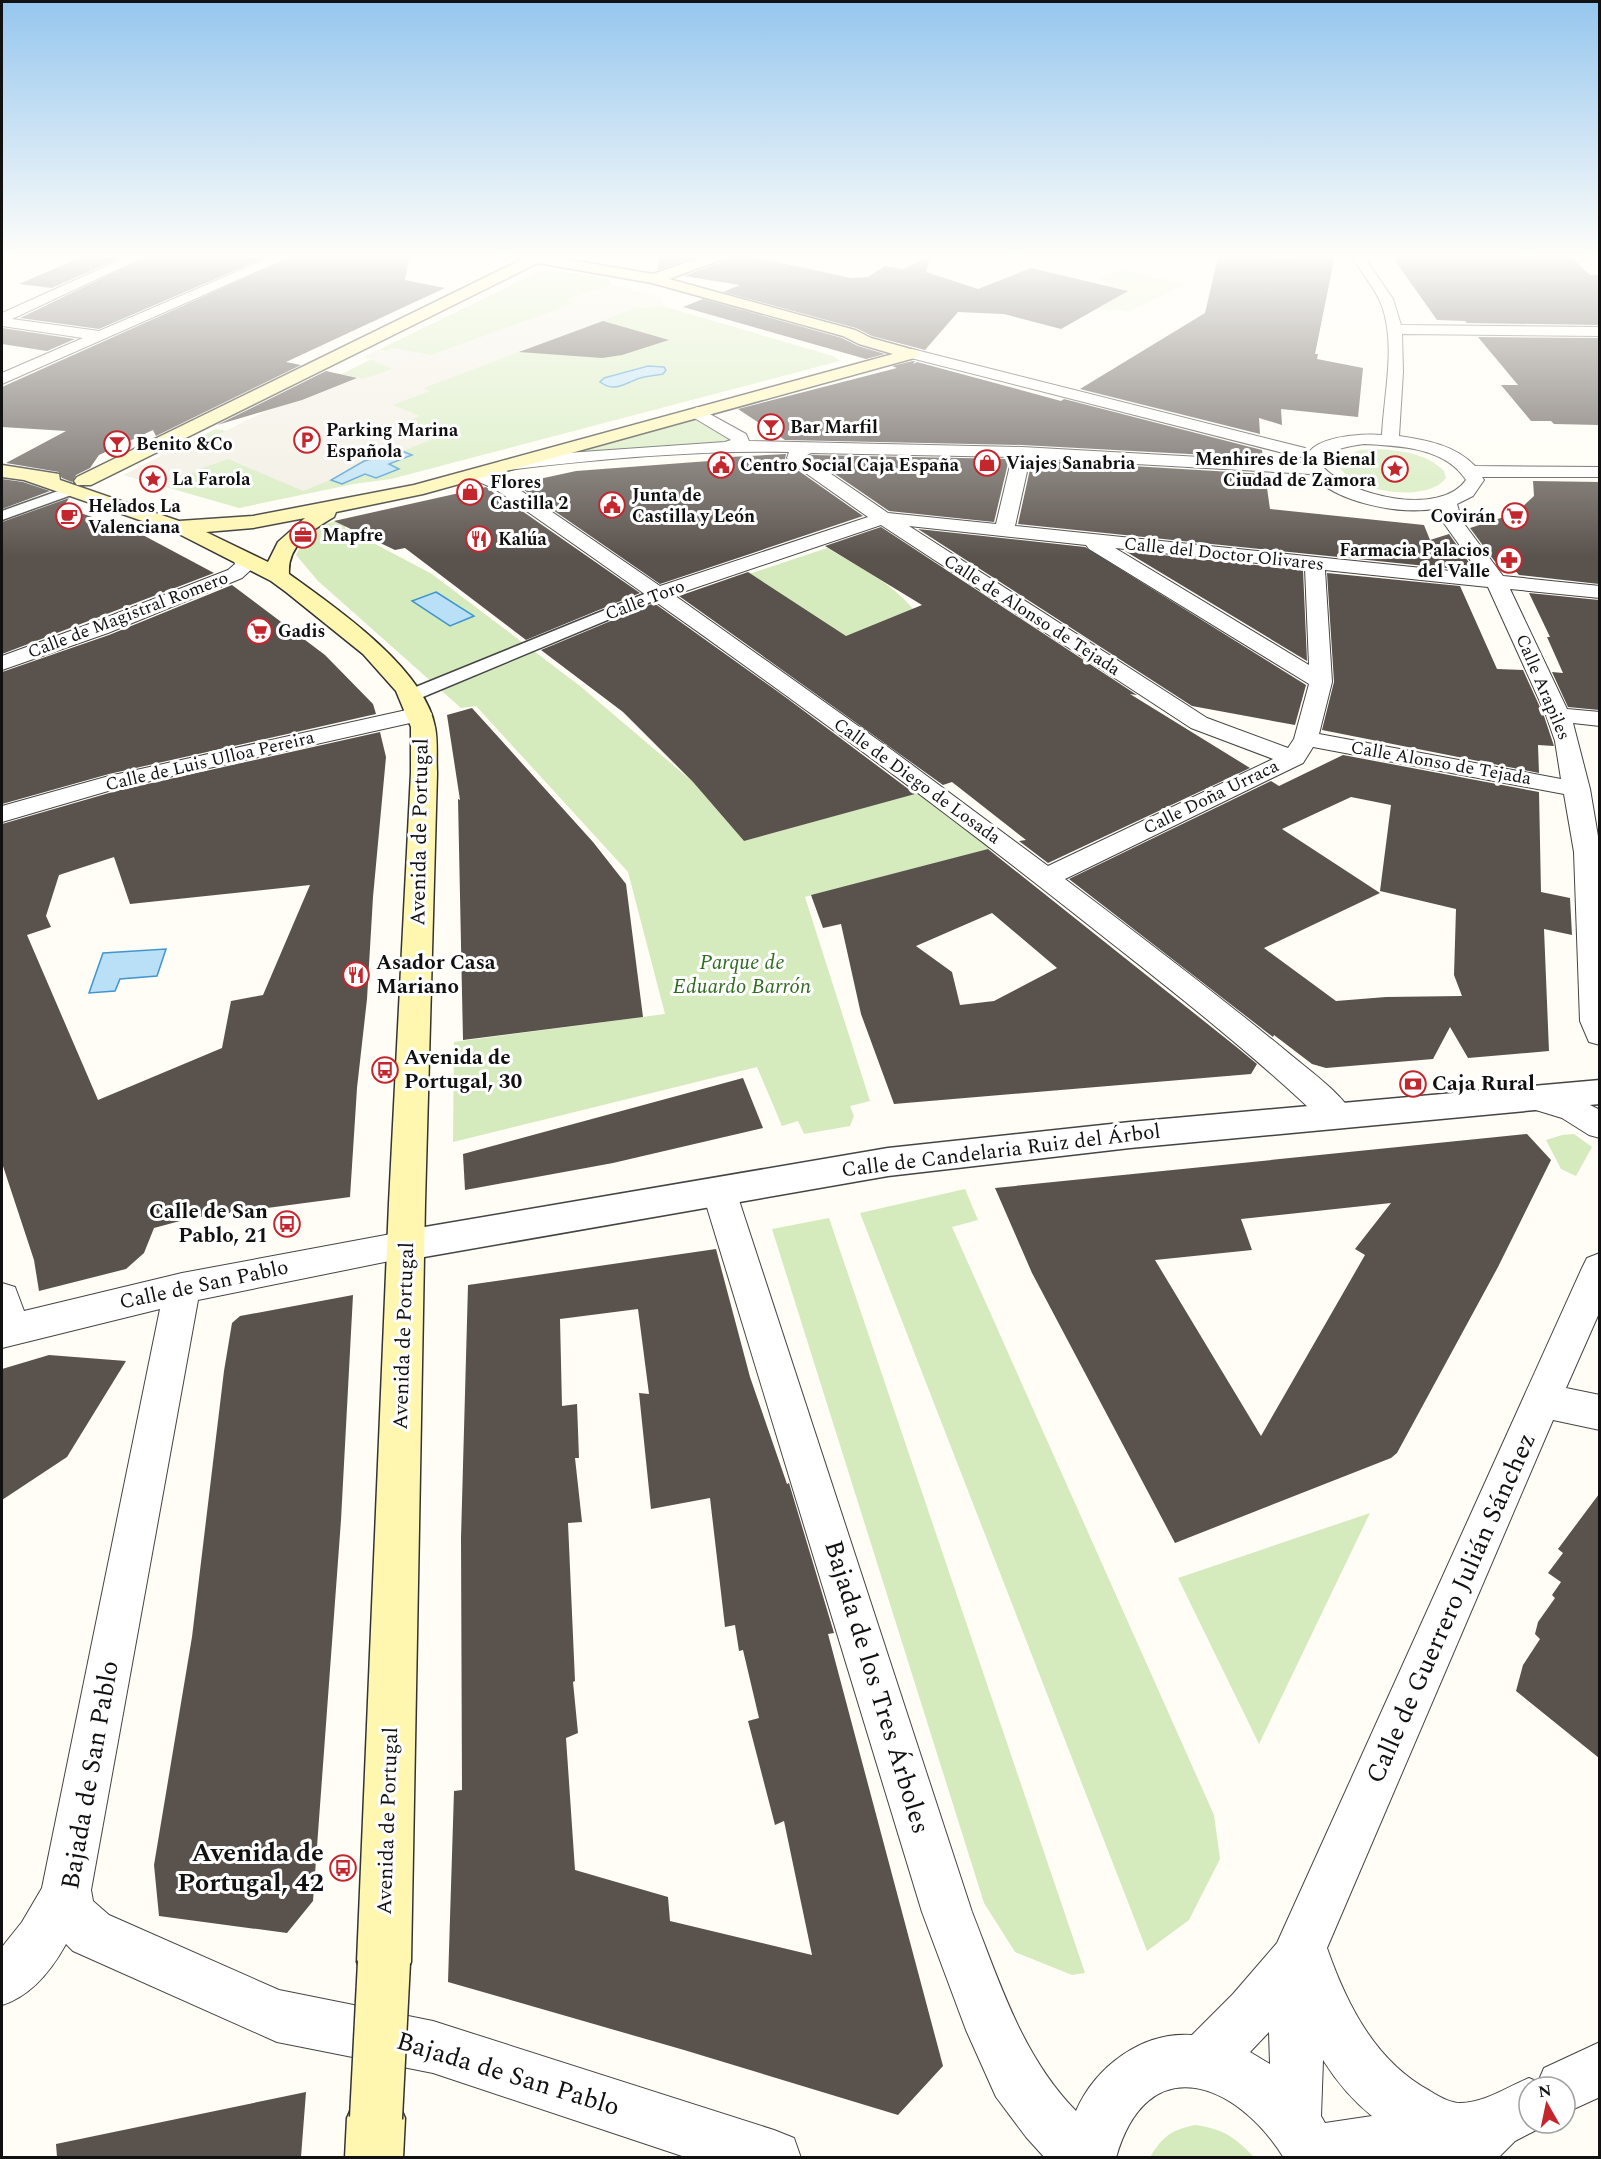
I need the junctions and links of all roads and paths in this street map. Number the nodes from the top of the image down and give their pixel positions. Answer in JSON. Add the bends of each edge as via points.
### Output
{"nodes":[{"id":1,"x":54,"y":356,"type":"edge"},
{"id":2,"x":342,"y":356,"type":"edge"},
{"id":3,"x":906,"y":356,"type":"edge"},
{"id":4,"x":918,"y":356,"type":"edge"},
{"id":5,"x":1395,"y":356,"type":"edge"},
{"id":6,"x":2,"y":379,"type":"edge"},
{"id":7,"x":697,"y":412,"type":"junction"},
{"id":8,"x":1390,"y":440,"type":"junction"},
{"id":9,"x":731,"y":446,"type":"junction"},
{"id":10,"x":807,"y":448,"type":"junction"},
{"id":11,"x":1022,"y":452,"type":"junction"},
{"id":12,"x":1315,"y":463,"type":"junction"},
{"id":13,"x":503,"y":465,"type":"junction"},
{"id":14,"x":2,"y":471,"type":"edge"},
{"id":15,"x":1471,"y":471,"type":"junction"},
{"id":16,"x":1599,"y":472,"type":"edge"},
{"id":17,"x":476,"y":474,"type":"junction"},
{"id":18,"x":81,"y":488,"type":"junction"},
{"id":19,"x":134,"y":492,"type":"dead end"},
{"id":20,"x":1446,"y":501,"type":"junction"},
{"id":21,"x":343,"y":506,"type":"junction"},
{"id":22,"x":182,"y":507,"type":"dead end"},
{"id":23,"x":2,"y":516,"type":"edge"},
{"id":24,"x":884,"y":518,"type":"junction"},
{"id":25,"x":168,"y":523,"type":"junction"},
{"id":26,"x":221,"y":525,"type":"junction"},
{"id":27,"x":1004,"y":532,"type":"junction"},
{"id":28,"x":1089,"y":540,"type":"junction"},
{"id":29,"x":243,"y":558,"type":"junction"},
{"id":30,"x":1315,"y":564,"type":"junction"},
{"id":31,"x":279,"y":576,"type":"junction"},
{"id":32,"x":1496,"y":581,"type":"junction"},
{"id":33,"x":1599,"y":592,"type":"edge"},
{"id":34,"x":659,"y":593,"type":"junction"},
{"id":35,"x":2,"y":663,"type":"edge"},
{"id":36,"x":1321,"y":682,"type":"junction"},
{"id":37,"x":416,"y":705,"type":"junction"},
{"id":38,"x":1558,"y":715,"type":"junction"},
{"id":39,"x":1599,"y":720,"type":"edge"},
{"id":40,"x":1300,"y":748,"type":"junction"},
{"id":41,"x":1577,"y":789,"type":"junction"},
{"id":42,"x":2,"y":814,"type":"edge"},
{"id":43,"x":1594,"y":871,"type":"edge"},
{"id":44,"x":1046,"y":877,"type":"junction"},
{"id":45,"x":1599,"y":1034,"type":"edge"},
{"id":46,"x":1599,"y":1092,"type":"edge"},
{"id":47,"x":1537,"y":1099,"type":"junction"},
{"id":48,"x":1338,"y":1116,"type":"junction"},
{"id":49,"x":1599,"y":1126,"type":"edge"},
{"id":50,"x":719,"y":1191,"type":"junction"},
{"id":51,"x":407,"y":1245,"type":"junction"},
{"id":52,"x":1599,"y":1268,"type":"edge"},
{"id":53,"x":182,"y":1288,"type":"junction"},
{"id":54,"x":5,"y":1320,"type":"edge"},
{"id":55,"x":1543,"y":1400,"type":"junction"},
{"id":56,"x":1599,"y":1413,"type":"edge"},
{"id":57,"x":66,"y":1890,"type":"junction"},
{"id":58,"x":1302,"y":1947,"type":"junction"},
{"id":59,"x":2,"y":1980,"type":"edge"},
{"id":60,"x":1203,"y":2061,"type":"junction"},
{"id":61,"x":1599,"y":2068,"type":"edge"},
{"id":62,"x":1577,"y":2080,"type":"edge"},
{"id":63,"x":1517,"y":2111,"type":"edge"},
{"id":64,"x":375,"y":2138,"type":"edge"},
{"id":65,"x":1457,"y":2144,"type":"edge"},
{"id":66,"x":1306,"y":2145,"type":"edge"},
{"id":67,"x":774,"y":2157,"type":"edge"},
{"id":68,"x":1086,"y":2157,"type":"edge"}],
"edges":[{"from":1,"to":6,"type":"street"},
{"from":2,"to":18,"type":"main road"},
{"from":3,"to":7,"type":"main road"},
{"from":4,"to":12,"type":"street"},
{"from":5,"to":8,"type":"street"},
{"from":7,"to":9,"type":"street","via":[[740,438]]},
{"from":7,"to":13,"type":"main road"},
{"from":8,"to":12,"type":"street","via":[[1341,442],[1324,448]]},
{"from":8,"to":15,"type":"street","via":[[1439,451]]},
{"from":9,"to":10,"type":"street"},
{"from":9,"to":13,"type":"street"},
{"from":10,"to":11,"type":"street"},
{"from":10,"to":24,"type":"street","name":"Calle de Alonso de Tejada","via":[[798,452],[796,458]]},
{"from":11,"to":12,"type":"street"},
{"from":11,"to":27,"type":"street"},
{"from":12,"to":20,"type":"street","via":[[1325,480],[1367,498],[1422,504]]},
{"from":13,"to":17,"type":"main road"},
{"from":14,"to":18,"type":"main road"},
{"from":15,"to":16,"type":"street"},
{"from":15,"to":20,"type":"street","via":[[1475,480],[1472,489]]},
{"from":17,"to":21,"type":"main road"},
{"from":17,"to":34,"type":"street","name":"Calle de Diego de Losada","via":[[501,485]]},
{"from":18,"to":19,"type":"main road"},
{"from":18,"to":23,"type":"street"},
{"from":18,"to":25,"type":"main road"},
{"from":20,"to":32,"type":"street","name":"Calle Arapiles","via":[[1453,522]]},
{"from":21,"to":26,"type":"main road"},
{"from":21,"to":31,"type":"main road","via":[[313,520],[291,538],[280,557]]},
{"from":22,"to":26,"type":"main road"},
{"from":24,"to":27,"type":"street","name":"Calle del Doctor Olivares"},
{"from":24,"to":34,"type":"street","name":"Calle Toro"},
{"from":24,"to":40,"type":"street","name":"Calle de Alonso de Tejada","via":[[1199,723]]},
{"from":25,"to":26,"type":"main road"},
{"from":25,"to":29,"type":"main road"},
{"from":26,"to":31,"type":"main road","via":[[251,546]]},
{"from":27,"to":28,"type":"street","name":"Calle del Doctor Olivares"},
{"from":28,"to":30,"type":"street","name":"Calle del Doctor Olivares"},
{"from":28,"to":36,"type":"street"},
{"from":29,"to":31,"type":"main road"},
{"from":29,"to":35,"type":"street","name":"Calle de Magistral Romero","via":[[245,566],[235,574]]},
{"from":30,"to":32,"type":"street","name":"Calle del Doctor Olivares"},
{"from":30,"to":36,"type":"street"},
{"from":31,"to":37,"type":"main road","via":[[371,649],[392,670]]},
{"from":32,"to":33,"type":"street","name":"Calle del Doctor Olivares"},
{"from":32,"to":38,"type":"street","name":"Calle Arapiles"},
{"from":34,"to":37,"type":"street","name":"Calle Toro"},
{"from":34,"to":44,"type":"street","name":"Calle de Diego de Losada"},
{"from":36,"to":40,"type":"street"},
{"from":37,"to":42,"type":"street","name":"Calle de Luis Ulloa Pereira"},
{"from":37,"to":51,"type":"main road","name":"Avenida de Portugal","via":[[424,737],[424,773]]},
{"from":38,"to":39,"type":"street"},
{"from":38,"to":41,"type":"street","name":"Calle Arapiles","via":[[1568,741]]},
{"from":40,"to":41,"type":"street","name":"Calle Alonso de Tejada"},
{"from":40,"to":44,"type":"street","name":"Calle Doña Urraca"},
{"from":41,"to":43,"type":"street","name":"Calle Arapiles"},
{"from":43,"to":45,"type":"street","name":"Calle Arapiles","via":[[1595,1020]]},
{"from":44,"to":48,"type":"street","name":"Calle de Diego de Losada","via":[[1294,1073]]},
{"from":46,"to":47,"type":"street","name":"Calle de Candelaria Ruiz del Árbol"},
{"from":47,"to":48,"type":"street","name":"Calle de Candelaria Ruiz del Árbol"},
{"from":47,"to":49,"type":"street","via":[[1573,1110]]},
{"from":48,"to":50,"type":"street","name":"Calle de Candelaria Ruiz del Árbol","via":[[919,1158]]},
{"from":50,"to":51,"type":"street","name":"Calle de Candelaria Ruiz del Árbol"},
{"from":50,"to":68,"type":"street","name":"Bajada de los Tres Árboles","via":[[948,1912],[992,2030],[1015,2078],[1045,2118]]},
{"from":51,"to":53,"type":"street","name":"Calle de San Pablo"},
{"from":51,"to":64,"type":"main road","name":"Avenida de Portugal","bridge":true},
{"from":52,"to":55,"type":"street","name":"Calle de Guerrero Julián Sánchez"},
{"from":53,"to":54,"type":"street","name":"Calle de San Pablo"},
{"from":53,"to":57,"type":"street","name":"Bajada de San Pablo"},
{"from":55,"to":56,"type":"street"},
{"from":55,"to":58,"type":"street","name":"Calle de Guerrero Julián Sánchez"},
{"from":57,"to":59,"type":"street","via":[[59,1909],[33,1950]]},
{"from":57,"to":67,"type":"street","name":"Bajada de San Pablo","via":[[71,1915],[90,1933],[277,2016],[433,2047]]},
{"from":58,"to":60,"type":"street","name":"Calle de Guerrero Julián Sánchez","via":[[1274,1989]]},
{"from":58,"to":65,"type":"street","via":[[1327,2018],[1364,2072],[1385,2096],[1433,2124]]},
{"from":58,"to":66,"type":"street","name":"Calle de Guerrero Julián Sánchez","via":[[1294,1986],[1297,2073]]},
{"from":60,"to":66,"type":"street","via":[[1251,2082],[1273,2100]]},
{"from":60,"to":68,"type":"street","via":[[1171,2061],[1128,2080],[1106,2106]]},
{"from":61,"to":62,"type":"street"},
{"from":63,"to":65,"type":"street"},
{"from":65,"to":66,"type":"street"}]}
